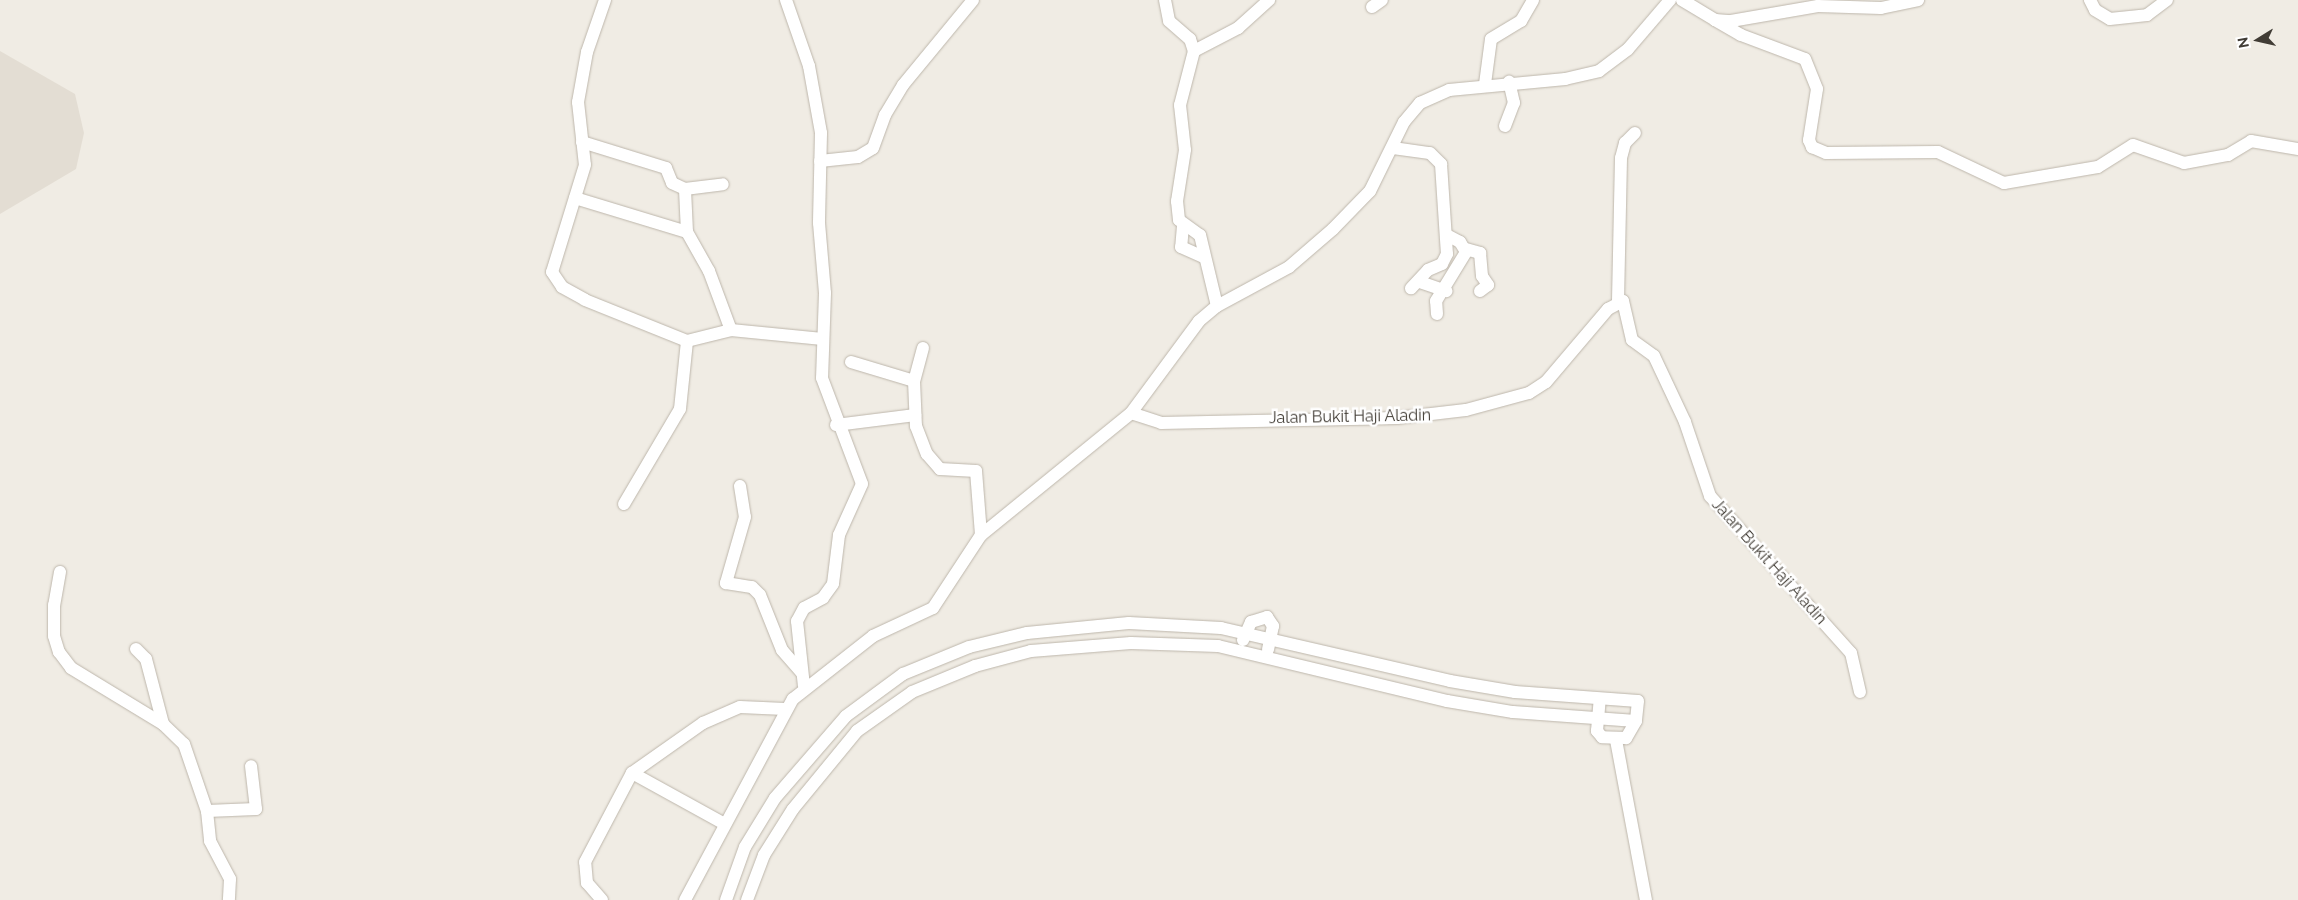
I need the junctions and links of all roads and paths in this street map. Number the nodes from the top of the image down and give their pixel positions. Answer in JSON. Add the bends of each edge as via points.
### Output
{"nodes":[{"id":1,"x":605,"y":0,"type":"edge"},
{"id":2,"x":786,"y":0,"type":"edge"},
{"id":3,"x":972,"y":0,"type":"edge"},
{"id":4,"x":1165,"y":0,"type":"edge"},
{"id":5,"x":1269,"y":0,"type":"edge"},
{"id":6,"x":1533,"y":0,"type":"edge"},
{"id":7,"x":1670,"y":0,"type":"edge"},
{"id":8,"x":1682,"y":0,"type":"edge"},
{"id":9,"x":1918,"y":0,"type":"edge"},
{"id":10,"x":2090,"y":0,"type":"edge"},
{"id":11,"x":2167,"y":0,"type":"edge"},
{"id":12,"x":1856,"y":3,"type":"edge"},
{"id":13,"x":1882,"y":4,"type":"edge"},
{"id":14,"x":1716,"y":20,"type":"junction"},
{"id":15,"x":1194,"y":51,"type":"junction"},
{"id":16,"x":1509,"y":82,"type":"junction"},
{"id":17,"x":1485,"y":84,"type":"junction"},
{"id":18,"x":1505,"y":126,"type":"dead end"},
{"id":19,"x":1635,"y":133,"type":"dead end"},
{"id":20,"x":582,"y":142,"type":"junction"},
{"id":21,"x":1393,"y":148,"type":"junction"},
{"id":22,"x":2298,"y":149,"type":"edge"},
{"id":23,"x":820,"y":161,"type":"junction"},
{"id":24,"x":723,"y":184,"type":"dead end"},
{"id":25,"x":685,"y":189,"type":"junction"},
{"id":26,"x":575,"y":198,"type":"junction"},
{"id":27,"x":1183,"y":226,"type":"junction"},
{"id":28,"x":688,"y":232,"type":"junction"},
{"id":29,"x":1447,"y":235,"type":"junction"},
{"id":30,"x":1466,"y":249,"type":"junction"},
{"id":31,"x":1204,"y":257,"type":"junction"},
{"id":32,"x":1446,"y":291,"type":"junction"},
{"id":33,"x":1480,"y":291,"type":"dead end"},
{"id":34,"x":1618,"y":301,"type":"junction"},
{"id":35,"x":1218,"y":306,"type":"junction"},
{"id":36,"x":1437,"y":314,"type":"dead end"},
{"id":37,"x":731,"y":330,"type":"junction"},
{"id":38,"x":823,"y":339,"type":"junction"},
{"id":39,"x":687,"y":341,"type":"junction"},
{"id":40,"x":923,"y":348,"type":"dead end"},
{"id":41,"x":851,"y":362,"type":"dead end"},
{"id":42,"x":914,"y":381,"type":"junction"},
{"id":43,"x":1131,"y":413,"type":"junction"},
{"id":44,"x":915,"y":415,"type":"junction"},
{"id":45,"x":836,"y":425,"type":"junction"},
{"id":46,"x":740,"y":486,"type":"dead end"},
{"id":47,"x":624,"y":504,"type":"dead end"},
{"id":48,"x":982,"y":535,"type":"junction"},
{"id":49,"x":60,"y":572,"type":"dead end"},
{"id":50,"x":1244,"y":634,"type":"junction"},
{"id":51,"x":1270,"y":641,"type":"junction"},
{"id":52,"x":136,"y":649,"type":"dead end"},
{"id":53,"x":1240,"y":652,"type":"junction"},
{"id":54,"x":1266,"y":659,"type":"junction"},
{"id":55,"x":802,"y":673,"type":"junction"},
{"id":56,"x":804,"y":686,"type":"junction"},
{"id":57,"x":1860,"y":692,"type":"dead end"},
{"id":58,"x":1600,"y":699,"type":"junction"},
{"id":59,"x":785,"y":709,"type":"junction"},
{"id":60,"x":1597,"y":719,"type":"junction"},
{"id":61,"x":1636,"y":721,"type":"junction"},
{"id":62,"x":164,"y":724,"type":"junction"},
{"id":63,"x":1616,"y":740,"type":"junction"},
{"id":64,"x":250,"y":766,"type":"dead end"},
{"id":65,"x":632,"y":772,"type":"junction"},
{"id":66,"x":207,"y":810,"type":"junction"},
{"id":67,"x":723,"y":823,"type":"junction"},
{"id":68,"x":229,"y":900,"type":"edge"},
{"id":69,"x":602,"y":900,"type":"edge"},
{"id":70,"x":685,"y":900,"type":"edge"},
{"id":71,"x":726,"y":900,"type":"edge"},
{"id":72,"x":747,"y":900,"type":"edge"},
{"id":73,"x":1646,"y":900,"type":"edge"}],
"edges":[{"from":1,"to":20,"type":"street","via":[[581,82],[578,108]]},
{"from":2,"to":23,"type":"street","via":[[810,66],[820,120]]},
{"from":3,"to":23,"type":"street","via":[[908,79],[885,116],[873,148],[858,157]]},
{"from":4,"to":15,"type":"street","via":[[1169,21],[1190,39]]},
{"from":5,"to":15,"type":"street","via":[[1238,28]]},
{"from":6,"to":17,"type":"street","via":[[1521,21],[1491,39]]},
{"from":7,"to":16,"type":"street","via":[[1628,49],[1599,71],[1565,79]]},
{"from":8,"to":14,"type":"street"},
{"from":9,"to":13,"type":"street"},
{"from":10,"to":11,"type":"street","via":[[2095,10],[2110,19],[2148,15]]},
{"from":12,"to":13,"type":"street"},
{"from":12,"to":14,"type":"street","via":[[1818,6],[1750,20]]},
{"from":14,"to":22,"type":"street","via":[[1741,35],[1805,59],[1817,89],[1809,140],[1812,147],[1826,153],[1938,152],[1956,158],[1981,176],[2004,182],[2098,167],[2133,145],[2184,163],[2228,155],[2251,141]]},
{"from":15,"to":27,"type":"street","via":[[1180,105],[1185,150],[1177,202]]},
{"from":16,"to":17,"type":"street"},
{"from":16,"to":18,"type":"street","via":[[1514,103]]},
{"from":17,"to":21,"type":"street","via":[[1428,97],[1404,122]]},
{"from":19,"to":34,"type":"street","via":[[1625,143],[1621,158]]},
{"from":20,"to":25,"type":"street","via":[[666,168],[672,183]]},
{"from":20,"to":26,"type":"street","via":[[585,166]]},
{"from":21,"to":29,"type":"street","via":[[1430,153],[1440,159]]},
{"from":21,"to":35,"type":"street","via":[[1370,191],[1333,229],[1289,268]]},
{"from":23,"to":38,"type":"street"},
{"from":24,"to":25,"type":"street"},
{"from":25,"to":28,"type":"street"},
{"from":26,"to":28,"type":"street"},
{"from":26,"to":39,"type":"street","via":[[552,272],[562,287]]},
{"from":27,"to":31,"type":"street","via":[[1198,232]]},
{"from":27,"to":31,"type":"street","via":[[1181,247]]},
{"from":28,"to":37,"type":"street","via":[[709,271]]},
{"from":29,"to":30,"type":"street"},
{"from":29,"to":32,"type":"street","via":[[1446,259],[1428,270],[1416,285]]},
{"from":30,"to":32,"type":"street"},
{"from":30,"to":33,"type":"street","via":[[1480,253],[1482,276],[1488,285]]},
{"from":31,"to":35,"type":"street"},
{"from":32,"to":36,"type":"street","via":[[1435,305]]},
{"from":34,"to":43,"type":"street","name":"Jalan Bukit Haji Aladin","via":[[1546,382],[1529,394],[1466,410],[1397,418],[1161,423]]},
{"from":34,"to":57,"type":"street","name":"Jalan Bukit Haji Aladin","via":[[1626,305],[1632,340],[1654,356],[1685,422],[1710,496],[1851,653]]},
{"from":35,"to":43,"type":"street","via":[[1190,330]]},
{"from":37,"to":38,"type":"street"},
{"from":37,"to":39,"type":"street"},
{"from":38,"to":45,"type":"street","via":[[822,378]]},
{"from":39,"to":47,"type":"street","via":[[680,409]]},
{"from":40,"to":42,"type":"street"},
{"from":41,"to":42,"type":"street"},
{"from":42,"to":44,"type":"street"},
{"from":43,"to":48,"type":"street"},
{"from":44,"to":45,"type":"street"},
{"from":44,"to":48,"type":"street","via":[[931,461],[945,470],[976,471]]},
{"from":45,"to":55,"type":"street","via":[[862,484],[839,535],[833,584],[823,598],[804,608],[797,621]]},
{"from":46,"to":55,"type":"street","via":[[745,517],[726,583],[752,588],[760,595],[782,650]]},
{"from":48,"to":56,"type":"street","via":[[933,608],[873,636]]},
{"from":49,"to":62,"type":"street","via":[[54,605],[54,636],[59,652],[80,675]]},
{"from":50,"to":51,"type":"street"},
{"from":50,"to":51,"type":"street","via":[[1258,616],[1267,617],[1273,626]]},
{"from":50,"to":53,"type":"street"},
{"from":50,"to":71,"type":"street","via":[[1176,623],[1072,627],[969,646],[903,674],[846,716],[775,798],[745,847]]},
{"from":51,"to":54,"type":"street"},
{"from":51,"to":58,"type":"street","via":[[1450,681]]},
{"from":52,"to":62,"type":"street","via":[[150,667]]},
{"from":53,"to":54,"type":"street"},
{"from":53,"to":72,"type":"street","via":[[1218,646],[1131,643],[1031,651],[975,666],[912,692],[857,731],[793,809],[764,855]]},
{"from":54,"to":60,"type":"street","via":[[1447,701]]},
{"from":55,"to":56,"type":"street"},
{"from":56,"to":59,"type":"street"},
{"from":58,"to":60,"type":"street"},
{"from":58,"to":61,"type":"street","via":[[1638,701]]},
{"from":59,"to":65,"type":"street","via":[[740,707],[703,723]]},
{"from":59,"to":67,"type":"street"},
{"from":60,"to":61,"type":"street"},
{"from":60,"to":63,"type":"street","via":[[1602,737]]},
{"from":61,"to":63,"type":"street","via":[[1626,738]]},
{"from":62,"to":66,"type":"street","via":[[184,744]]},
{"from":63,"to":73,"type":"street"},
{"from":64,"to":66,"type":"street","via":[[256,809]]},
{"from":65,"to":67,"type":"street"},
{"from":65,"to":69,"type":"street","via":[[585,862],[587,883]]},
{"from":66,"to":68,"type":"street","via":[[210,841],[230,879]]},
{"from":67,"to":70,"type":"street"}]}
